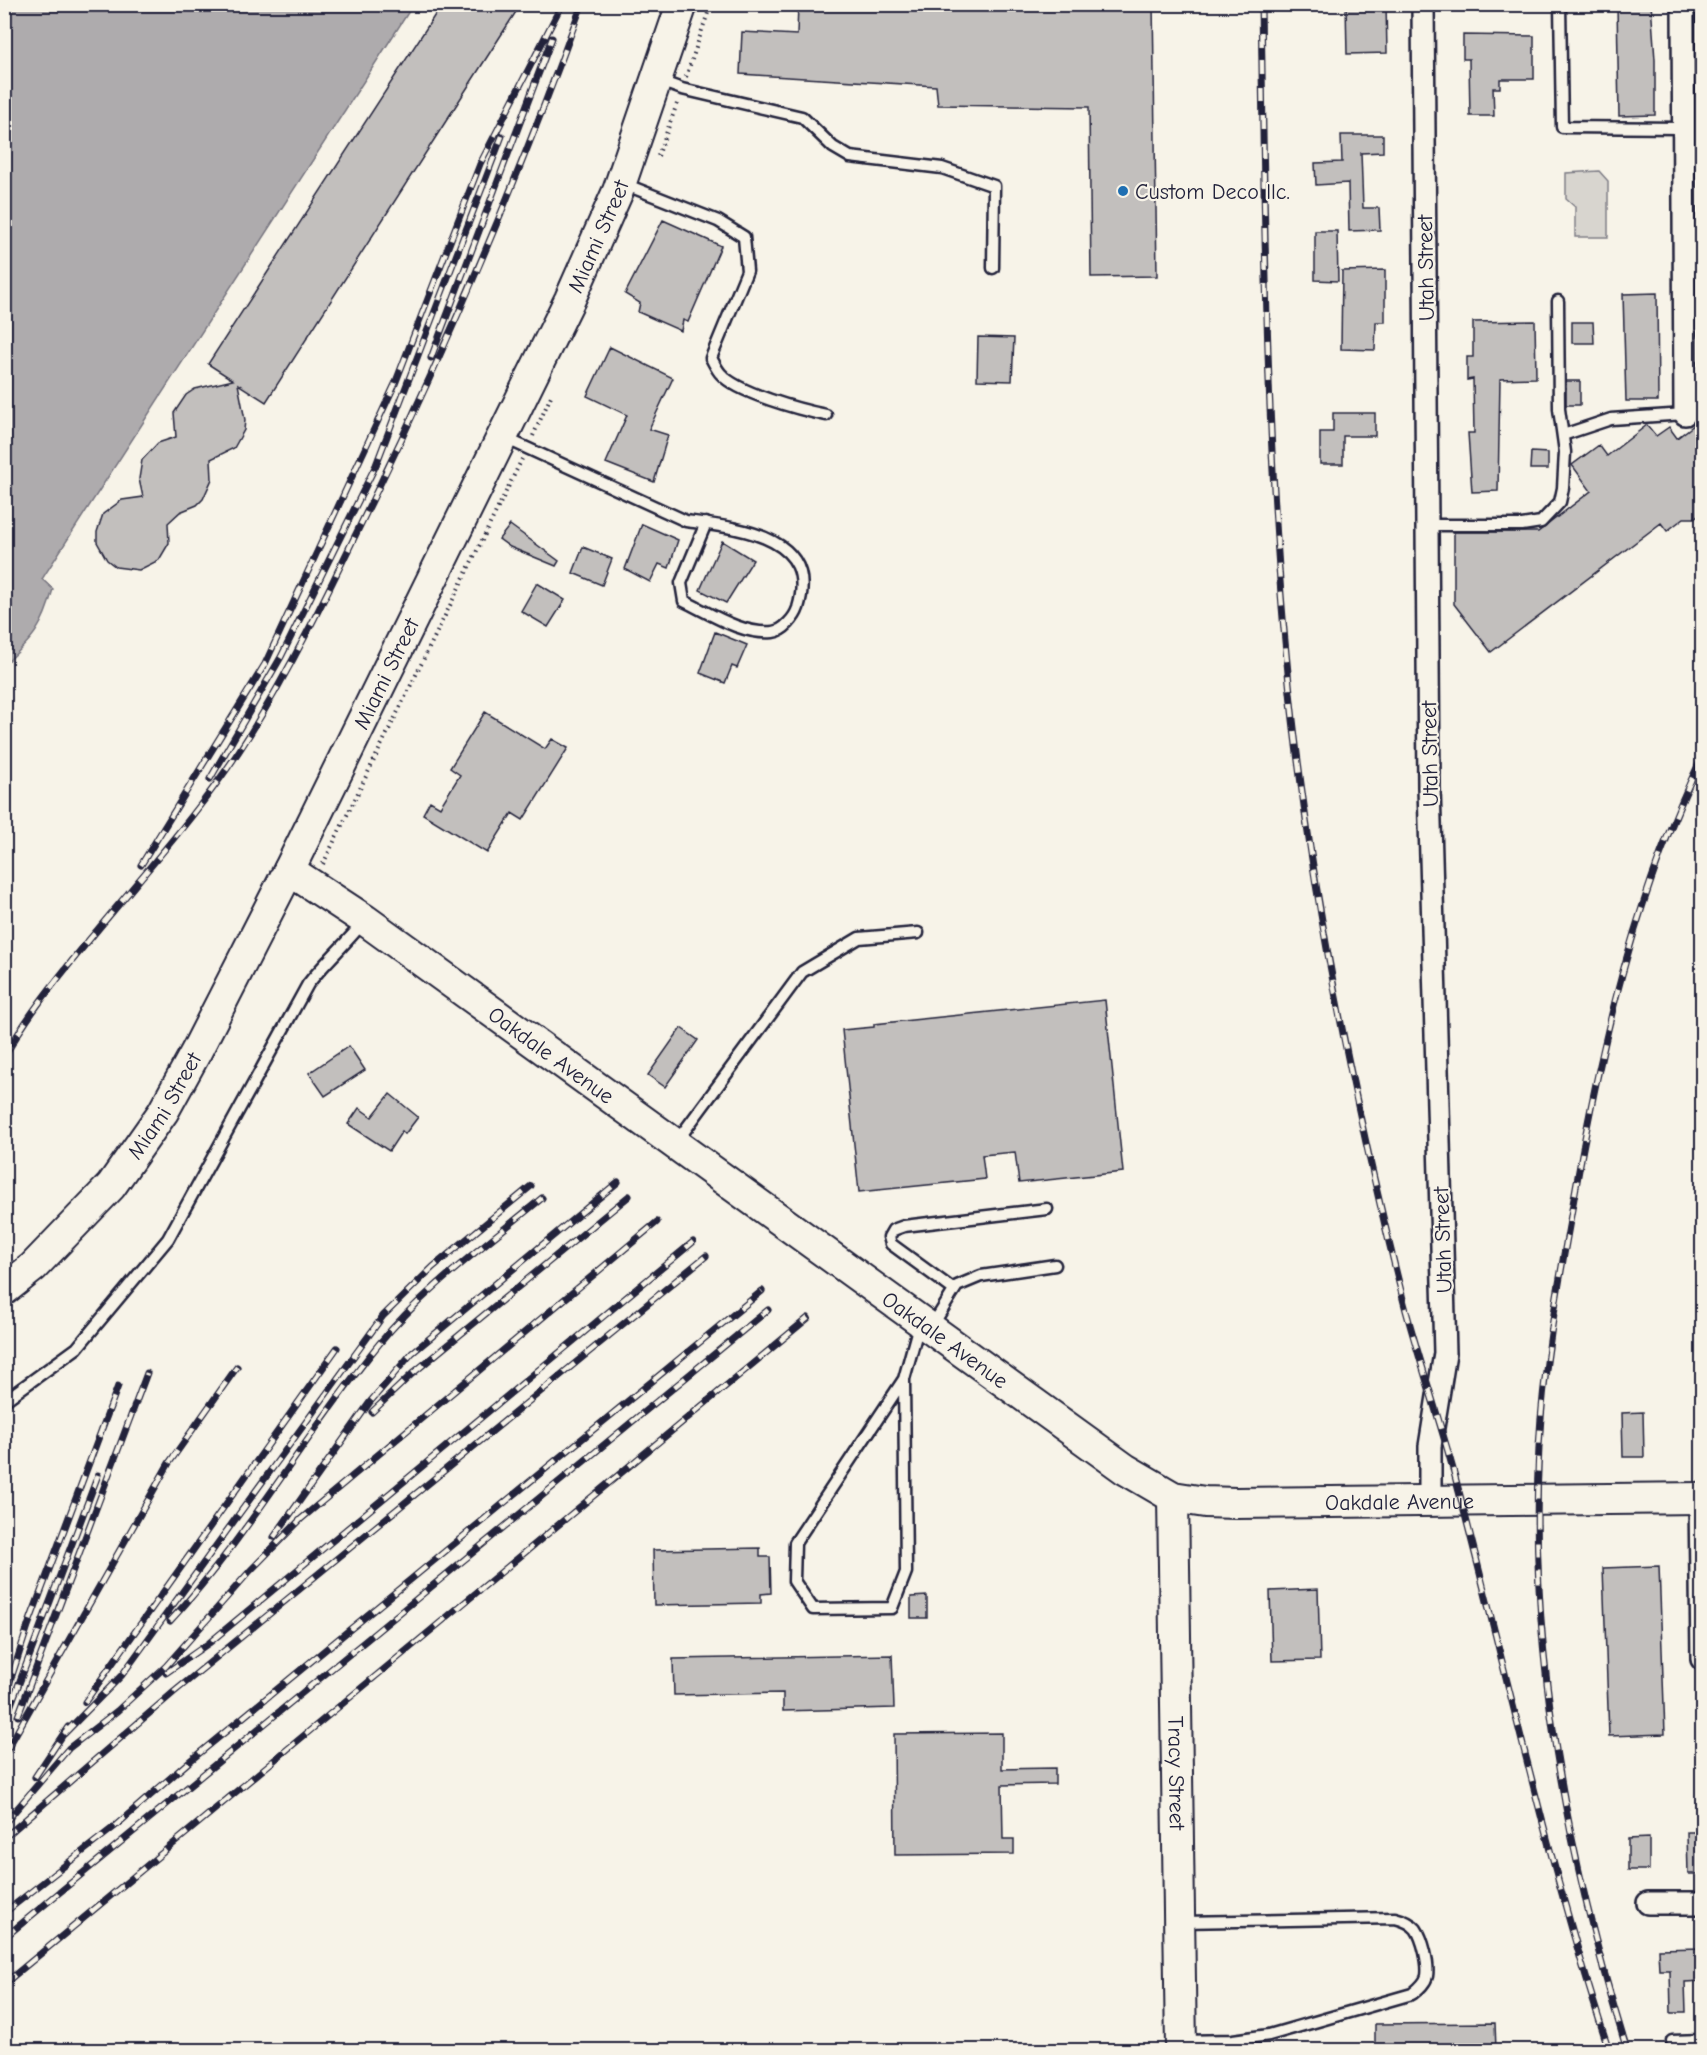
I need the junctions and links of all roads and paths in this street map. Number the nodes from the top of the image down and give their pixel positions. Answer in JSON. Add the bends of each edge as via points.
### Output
{"nodes":[{"id":1,"x":682,"y":4,"type":"edge"},
{"id":2,"x":1423,"y":4,"type":"edge"},
{"id":3,"x":1560,"y":4,"type":"edge"},
{"id":4,"x":1683,"y":4,"type":"edge"},
{"id":5,"x":657,"y":80,"type":"junction"},
{"id":6,"x":1683,"y":128,"type":"junction"},
{"id":7,"x":621,"y":183,"type":"junction"},
{"id":8,"x":993,"y":268,"type":"dead end"},
{"id":9,"x":1558,"y":301,"type":"dead end"},
{"id":10,"x":1694,"y":305,"type":"edge"},
{"id":11,"x":1685,"y":414,"type":"joint"},
{"id":12,"x":826,"y":415,"type":"dead end"},
{"id":13,"x":1563,"y":435,"type":"junction"},
{"id":14,"x":502,"y":436,"type":"junction"},
{"id":15,"x":706,"y":524,"type":"junction"},
{"id":16,"x":1427,"y":525,"type":"junction"},
{"id":17,"x":289,"y":870,"type":"junction"},
{"id":18,"x":365,"y":920,"type":"junction"},
{"id":19,"x":918,"y":933,"type":"dead end"},
{"id":20,"x":675,"y":1144,"type":"junction"},
{"id":21,"x":1047,"y":1209,"type":"dead end"},
{"id":22,"x":1055,"y":1265,"type":"dead end"},
{"id":23,"x":4,"y":1290,"type":"edge"},
{"id":24,"x":954,"y":1290,"type":"junction"},
{"id":25,"x":925,"y":1325,"type":"junction"},
{"id":26,"x":904,"y":1379,"type":"junction"},
{"id":27,"x":4,"y":1401,"type":"edge"},
{"id":28,"x":1173,"y":1497,"type":"junction"},
{"id":29,"x":1701,"y":1498,"type":"edge"},
{"id":30,"x":1430,"y":1502,"type":"junction"},
{"id":31,"x":1702,"y":1659,"type":"edge"},
{"id":32,"x":1648,"y":1903,"type":"dead end"},
{"id":33,"x":1702,"y":1903,"type":"edge"},
{"id":34,"x":1179,"y":1922,"type":"junction"},
{"id":35,"x":1702,"y":2040,"type":"edge"},
{"id":36,"x":1672,"y":2041,"type":"dead end"},
{"id":37,"x":1181,"y":2046,"type":"edge"}],
"edges":[{"from":1,"to":5,"type":"street","name":"Miami Street"},
{"from":2,"to":16,"type":"street","name":"Utah Street"},
{"from":3,"to":6,"type":"lane","via":[[1562,127]]},
{"from":4,"to":6,"type":"street"},
{"from":5,"to":7,"type":"street","name":"Miami Street"},
{"from":5,"to":8,"type":"lane","via":[[802,117],[849,157],[942,168],[994,186]]},
{"from":6,"to":10,"type":"street"},
{"from":7,"to":12,"type":"lane","via":[[718,221],[744,237],[747,271],[711,358],[722,376],[741,387],[789,407]]},
{"from":7,"to":14,"type":"street","name":"Miami Street"},
{"from":9,"to":13,"type":"lane","via":[[1559,409]]},
{"from":10,"to":11,"type":"street"},
{"from":11,"to":13,"type":"lane","via":[[1611,419]]},
{"from":13,"to":16,"type":"lane","via":[[1560,502],[1540,522]]},
{"from":14,"to":15,"type":"lane","via":[[686,521]]},
{"from":14,"to":17,"type":"street","name":"Miami Street"},
{"from":15,"to":15,"type":"lane","via":[[759,534],[782,547],[798,564],[804,589],[795,618],[776,632],[748,631],[684,601],[681,583]]},
{"from":16,"to":30,"type":"street","name":"Utah Street","via":[[1445,1353],[1430,1446]]},
{"from":17,"to":18,"type":"street","name":"Oakdale Avenue"},
{"from":17,"to":23,"type":"street","name":"Miami Street","via":[[163,1112],[111,1186],[33,1267]]},
{"from":18,"to":20,"type":"street","name":"Oakdale Avenue"},
{"from":18,"to":27,"type":"lane","via":[[308,984],[168,1239],[77,1348]]},
{"from":19,"to":20,"type":"lane","via":[[859,938],[802,972]]},
{"from":20,"to":25,"type":"street","name":"Oakdale Avenue"},
{"from":21,"to":24,"type":"lane","via":[[893,1230],[891,1244]]},
{"from":22,"to":24,"type":"lane","via":[[981,1276]]},
{"from":24,"to":25,"type":"lane"},
{"from":25,"to":26,"type":"lane"},
{"from":25,"to":28,"type":"street","name":"Oakdale Avenue","via":[[1125,1469]]},
{"from":26,"to":26,"type":"lane","via":[[906,1572],[892,1608],[813,1609],[794,1581],[795,1543]]},
{"from":28,"to":30,"type":"street","name":"Oakdale Avenue","via":[[1226,1502]]},
{"from":28,"to":34,"type":"street","name":"Tracy Street"},
{"from":29,"to":30,"type":"street","name":"Oakdale Avenue"},
{"from":29,"to":31,"type":"street"},
{"from":32,"to":33,"type":"street"},
{"from":34,"to":37,"type":"street","name":"Tracy Street"},
{"from":34,"to":37,"type":"lane","via":[[1395,1918],[1416,1929],[1427,1963],[1427,1976],[1412,1994],[1269,2035]]},
{"from":35,"to":36,"type":"lane"}]}
